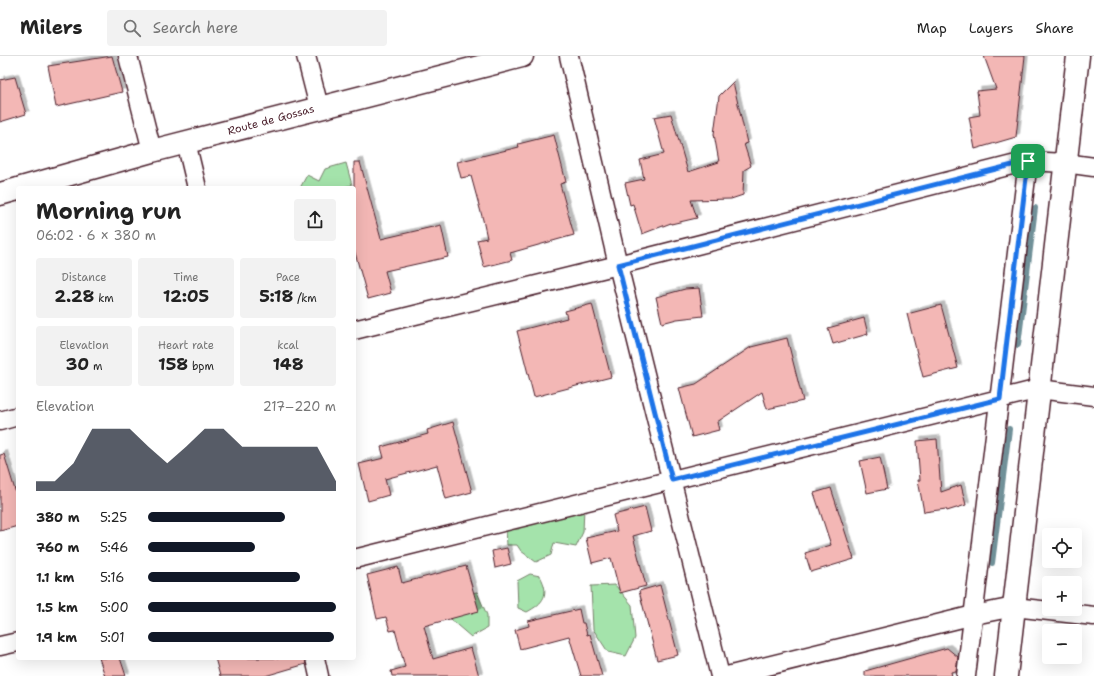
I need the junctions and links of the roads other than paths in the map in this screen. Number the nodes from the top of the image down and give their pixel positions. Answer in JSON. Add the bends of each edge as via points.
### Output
{"nodes":[{"id":1,"x":128,"y":56,"type":"edge"},
{"id":2,"x":306,"y":56,"type":"edge"},
{"id":3,"x":522,"y":56,"type":"edge"},
{"id":4,"x":569,"y":56,"type":"edge"},
{"id":5,"x":1078,"y":56,"type":"edge"},
{"id":6,"x":319,"y":108,"type":"junction"},
{"id":7,"x":186,"y":142,"type":"junction"},
{"id":8,"x":152,"y":151,"type":"junction"},
{"id":9,"x":1028,"y":161,"type":"junction"},
{"id":10,"x":1065,"y":163,"type":"junction"},
{"id":11,"x":1094,"y":167,"type":"edge"},
{"id":12,"x":28,"y":186,"type":"edge"},
{"id":13,"x":197,"y":186,"type":"edge"},
{"id":14,"x":16,"y":190,"type":"edge"},
{"id":15,"x":0,"y":194,"type":"edge"},
{"id":16,"x":618,"y":265,"type":"junction"},
{"id":17,"x":356,"y":330,"type":"edge"},
{"id":18,"x":1039,"y":389,"type":"junction"},
{"id":19,"x":1094,"y":396,"type":"edge"},
{"id":20,"x":1000,"y":399,"type":"junction"},
{"id":21,"x":16,"y":417,"type":"edge"},
{"id":22,"x":0,"y":421,"type":"edge"},
{"id":23,"x":672,"y":480,"type":"junction"},
{"id":24,"x":356,"y":559,"type":"edge"},
{"id":25,"x":1014,"y":607,"type":"junction"},
{"id":26,"x":974,"y":615,"type":"junction"},
{"id":27,"x":1094,"y":616,"type":"edge"},
{"id":28,"x":16,"y":642,"type":"edge"},
{"id":29,"x":0,"y":646,"type":"edge"},
{"id":30,"x":315,"y":660,"type":"edge"},
{"id":31,"x":319,"y":676,"type":"edge"},
{"id":32,"x":720,"y":676,"type":"edge"},
{"id":33,"x":727,"y":676,"type":"edge"},
{"id":34,"x":966,"y":676,"type":"edge"},
{"id":35,"x":1006,"y":676,"type":"edge"}],
"edges":[{"from":1,"to":8,"type":"street"},
{"from":2,"to":6,"type":"street"},
{"from":3,"to":6,"type":"street","name":"Route de Gossas"},
{"from":4,"to":16,"type":"street"},
{"from":5,"to":10,"type":"street"},
{"from":6,"to":7,"type":"street","name":"Route de Gossas"},
{"from":7,"to":8,"type":"street","name":"Route de Gossas"},
{"from":7,"to":13,"type":"street"},
{"from":8,"to":12,"type":"street","name":"Route de Gossas"},
{"from":9,"to":10,"type":"street"},
{"from":9,"to":16,"type":"street"},
{"from":9,"to":20,"type":"street"},
{"from":10,"to":11,"type":"street"},
{"from":10,"to":18,"type":"street"},
{"from":14,"to":15,"type":"street"},
{"from":16,"to":17,"type":"street"},
{"from":16,"to":23,"type":"street"},
{"from":18,"to":19,"type":"street"},
{"from":18,"to":20,"type":"street"},
{"from":18,"to":25,"type":"street"},
{"from":20,"to":23,"type":"street"},
{"from":20,"to":26,"type":"street"},
{"from":21,"to":22,"type":"street"},
{"from":23,"to":24,"type":"street"},
{"from":23,"to":32,"type":"street"},
{"from":25,"to":26,"type":"street"},
{"from":25,"to":27,"type":"street"},
{"from":25,"to":35,"type":"street"},
{"from":26,"to":33,"type":"street"},
{"from":26,"to":34,"type":"street"},
{"from":28,"to":29,"type":"street"},
{"from":30,"to":31,"type":"street"}]}
